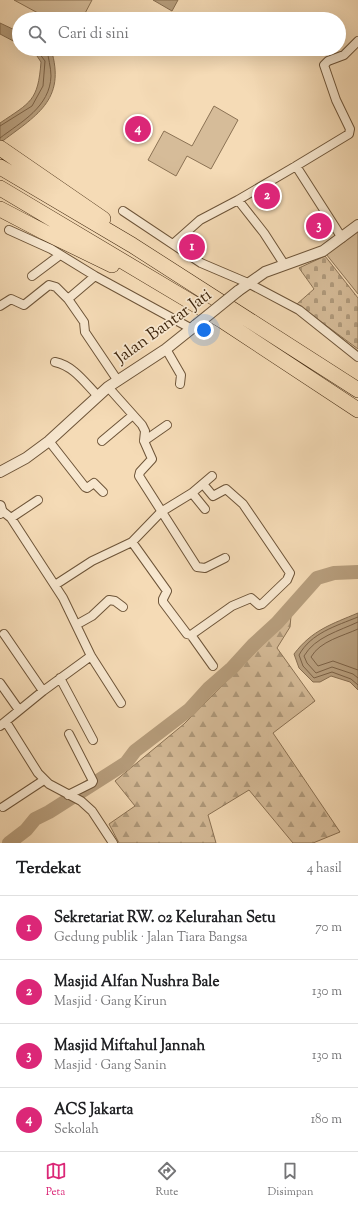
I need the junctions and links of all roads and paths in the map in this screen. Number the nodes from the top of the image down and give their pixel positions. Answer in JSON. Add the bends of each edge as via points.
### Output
{"nodes":[{"id":1,"x":358,"y":41,"type":"edge"},
{"id":2,"x":346,"y":53,"type":"edge"},
{"id":3,"x":341,"y":56,"type":"edge"},
{"id":4,"x":0,"y":148,"type":"edge"},
{"id":5,"x":296,"y":166,"type":"junction"},
{"id":6,"x":2,"y":168,"type":"edge"},
{"id":7,"x":0,"y":188,"type":"edge"},
{"id":8,"x":238,"y":200,"type":"junction"},
{"id":9,"x":0,"y":209,"type":"edge"},
{"id":10,"x":123,"y":210,"type":"dead end"},
{"id":11,"x":358,"y":225,"type":"edge"},
{"id":12,"x":9,"y":230,"type":"dead end"},
{"id":13,"x":342,"y":238,"type":"junction"},
{"id":14,"x":173,"y":244,"type":"junction"},
{"id":15,"x":132,"y":246,"type":"junction"},
{"id":16,"x":60,"y":255,"type":"junction"},
{"id":17,"x":284,"y":264,"type":"junction"},
{"id":18,"x":32,"y":276,"type":"dead end"},
{"id":19,"x":95,"y":276,"type":"junction"},
{"id":20,"x":248,"y":283,"type":"junction"},
{"id":21,"x":68,"y":299,"type":"junction"},
{"id":22,"x":0,"y":306,"type":"edge"},
{"id":23,"x":198,"y":306,"type":"junction"},
{"id":24,"x":194,"y":327,"type":"junction"},
{"id":25,"x":166,"y":349,"type":"junction"},
{"id":26,"x":358,"y":357,"type":"edge"},
{"id":27,"x":55,"y":362,"type":"dead end"},
{"id":28,"x":118,"y":381,"type":"junction"},
{"id":29,"x":180,"y":384,"type":"dead end"},
{"id":30,"x":108,"y":387,"type":"junction"},
{"id":31,"x":358,"y":390,"type":"edge"},
{"id":32,"x":98,"y":396,"type":"junction"},
{"id":33,"x":358,"y":410,"type":"edge"},
{"id":34,"x":133,"y":415,"type":"junction"},
{"id":35,"x":167,"y":425,"type":"dead end"},
{"id":36,"x":102,"y":440,"type":"dead end"},
{"id":37,"x":49,"y":441,"type":"junction"},
{"id":38,"x":144,"y":441,"type":"junction"},
{"id":39,"x":0,"y":472,"type":"edge"},
{"id":40,"x":212,"y":476,"type":"dead end"},
{"id":41,"x":203,"y":484,"type":"junction"},
{"id":42,"x":103,"y":492,"type":"dead end"},
{"id":43,"x":192,"y":493,"type":"junction"},
{"id":44,"x":38,"y":500,"type":"dead end"},
{"id":45,"x":206,"y":509,"type":"dead end"},
{"id":46,"x":0,"y":510,"type":"edge"},
{"id":47,"x":161,"y":512,"type":"junction"},
{"id":48,"x":11,"y":518,"type":"junction"},
{"id":49,"x":132,"y":542,"type":"junction"},
{"id":50,"x":225,"y":558,"type":"dead end"},
{"id":51,"x":55,"y":585,"type":"junction"},
{"id":52,"x":123,"y":607,"type":"dead end"},
{"id":53,"x":76,"y":625,"type":"junction"},
{"id":54,"x":4,"y":634,"type":"dead end"},
{"id":55,"x":191,"y":635,"type":"junction"},
{"id":56,"x":91,"y":656,"type":"junction"},
{"id":57,"x":213,"y":666,"type":"dead end"},
{"id":58,"x":60,"y":678,"type":"junction"},
{"id":59,"x":0,"y":683,"type":"edge"},
{"id":60,"x":43,"y":691,"type":"junction"},
{"id":61,"x":121,"y":703,"type":"dead end"},
{"id":62,"x":19,"y":710,"type":"junction"},
{"id":63,"x":3,"y":724,"type":"edge"},
{"id":64,"x":69,"y":734,"type":"dead end"},
{"id":65,"x":93,"y":740,"type":"dead end"},
{"id":66,"x":44,"y":780,"type":"junction"},
{"id":67,"x":69,"y":796,"type":"junction"},
{"id":68,"x":4,"y":807,"type":"dead end"},
{"id":69,"x":113,"y":843,"type":"edge"}],
"edges":[{"from":1,"to":2,"type":"street"},
{"from":3,"to":5,"type":"street","via":[[324,65],[336,100],[350,129],[349,134]]},
{"from":4,"to":15,"type":"highway","via":[[96,213]]},
{"from":5,"to":8,"type":"street"},
{"from":5,"to":13,"type":"street"},
{"from":6,"to":15,"type":"highway"},
{"from":7,"to":23,"type":"highway"},
{"from":8,"to":14,"type":"street","via":[[200,220]]},
{"from":8,"to":17,"type":"street"},
{"from":9,"to":23,"type":"highway"},
{"from":10,"to":14,"type":"street"},
{"from":11,"to":13,"type":"street","name":"Jalan Bantar Jati"},
{"from":12,"to":16,"type":"street"},
{"from":13,"to":17,"type":"street","name":"Jalan Bantar Jati","via":[[312,256]]},
{"from":14,"to":20,"type":"street","via":[[201,263]]},
{"from":15,"to":31,"type":"highway"},
{"from":16,"to":18,"type":"street"},
{"from":16,"to":19,"type":"street"},
{"from":17,"to":20,"type":"street","name":"Jalan Bantar Jati","via":[[260,274]]},
{"from":19,"to":21,"type":"street"},
{"from":19,"to":24,"type":"street"},
{"from":20,"to":24,"type":"street","name":"Jalan Bantar Jati","bridge":true},
{"from":20,"to":26,"type":"street","via":[[298,310]]},
{"from":21,"to":22,"type":"street","via":[[51,285],[26,304],[10,299]]},
{"from":21,"to":28,"type":"street","via":[[84,322],[85,332]]},
{"from":23,"to":33,"type":"highway"},
{"from":24,"to":25,"type":"street","name":"Jalan Bantar Jati"},
{"from":25,"to":28,"type":"street","name":"Jalan Bantar Jati"},
{"from":25,"to":29,"type":"street","via":[[181,375]]},
{"from":27,"to":32,"type":"street","via":[[74,371]]},
{"from":28,"to":30,"type":"street","name":"Jalan Bantar Jati"},
{"from":30,"to":32,"type":"street","name":"Jalan Bantar Jati"},
{"from":30,"to":34,"type":"street"},
{"from":32,"to":37,"type":"street","name":"Jalan Bantar Jati"},
{"from":34,"to":36,"type":"street"},
{"from":34,"to":38,"type":"street","via":[[144,428]]},
{"from":35,"to":38,"type":"street"},
{"from":37,"to":39,"type":"street","name":"Jalan Bantar Jati","via":[[26,458]]},
{"from":37,"to":42,"type":"street","via":[[85,487],[88,488],[94,483]]},
{"from":38,"to":47,"type":"street","via":[[152,458],[139,475]]},
{"from":40,"to":41,"type":"street"},
{"from":41,"to":43,"type":"street"},
{"from":41,"to":55,"type":"street","via":[[213,496],[226,489],[241,502],[290,574],[262,604],[259,605],[251,598],[232,606]]},
{"from":43,"to":45,"type":"street"},
{"from":43,"to":47,"type":"street"},
{"from":44,"to":48,"type":"street"},
{"from":46,"to":48,"type":"street"},
{"from":47,"to":49,"type":"street"},
{"from":47,"to":50,"type":"street","via":[[197,567],[205,568]]},
{"from":48,"to":51,"type":"street"},
{"from":49,"to":51,"type":"street","via":[[92,562]]},
{"from":49,"to":55,"type":"street","via":[[167,591],[163,602],[186,633]]},
{"from":51,"to":53,"type":"street"},
{"from":52,"to":53,"type":"street","via":[[109,600],[92,616]]},
{"from":53,"to":56,"type":"street"},
{"from":54,"to":60,"type":"street"},
{"from":55,"to":57,"type":"street"},
{"from":56,"to":58,"type":"street"},
{"from":56,"to":61,"type":"street"},
{"from":58,"to":60,"type":"street"},
{"from":58,"to":65,"type":"street"},
{"from":59,"to":62,"type":"street"},
{"from":60,"to":62,"type":"street"},
{"from":62,"to":63,"type":"street"},
{"from":63,"to":66,"type":"street"},
{"from":64,"to":67,"type":"street","via":[[93,781]]},
{"from":66,"to":67,"type":"street"},
{"from":66,"to":68,"type":"street"},
{"from":67,"to":69,"type":"street","via":[[81,801],[92,811]]}]}
